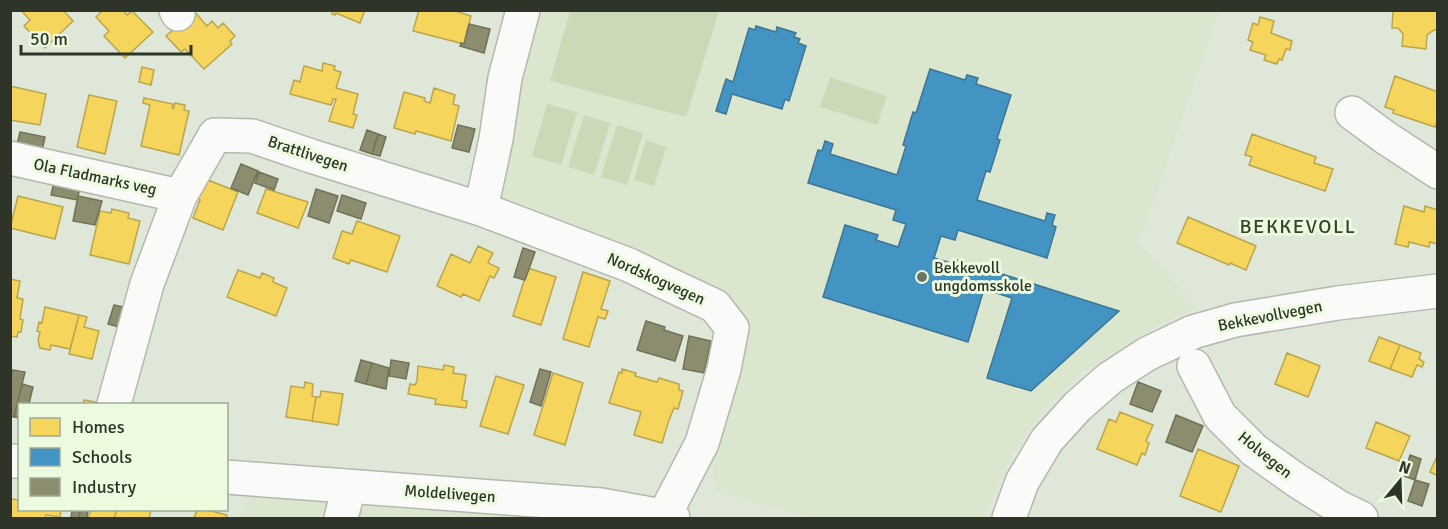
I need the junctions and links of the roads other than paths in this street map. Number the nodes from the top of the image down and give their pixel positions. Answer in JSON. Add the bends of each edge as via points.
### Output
{"nodes":[{"id":1,"x":523,"y":10,"type":"edge"},
{"id":2,"x":1352,"y":112,"type":"dead end"},
{"id":3,"x":10,"y":158,"type":"edge"},
{"id":4,"x":1437,"y":171,"type":"edge"},
{"id":5,"x":180,"y":196,"type":"junction"},
{"id":6,"x":482,"y":209,"type":"junction"},
{"id":7,"x":1437,"y":291,"type":"edge"},
{"id":8,"x":1194,"y":366,"type":"dead end"},
{"id":9,"x":115,"y":403,"type":"edge"},
{"id":10,"x":228,"y":477,"type":"edge"},
{"id":11,"x":349,"y":487,"type":"junction"},
{"id":12,"x":667,"y":518,"type":"edge"},
{"id":13,"x":341,"y":519,"type":"edge"},
{"id":14,"x":1010,"y":519,"type":"edge"},
{"id":15,"x":1361,"y":519,"type":"edge"}],
"edges":[{"from":1,"to":6,"type":"street","via":[[505,78]]},
{"from":2,"to":4,"type":"street"},
{"from":3,"to":5,"type":"street","name":"Ola Fladmarks veg"},
{"from":5,"to":6,"type":"street","name":"Brattlivegen","via":[[214,135],[252,136]]},
{"from":5,"to":9,"type":"street","name":"Brattlivegen","via":[[147,284]]},
{"from":6,"to":12,"type":"street","name":"Nordskogvegen","via":[[657,278],[714,306],[732,328],[702,443]]},
{"from":7,"to":14,"type":"street","name":"Bekkevollvegen","via":[[1235,320],[1193,332],[1147,354],[1110,378],[1047,440],[1022,482]]},
{"from":8,"to":15,"type":"street","name":"Holvegen","via":[[1220,416],[1254,450]]},
{"from":10,"to":11,"type":"street","name":"Moldelivegen"},
{"from":11,"to":12,"type":"street","name":"Moldelivegen","via":[[600,505]]},
{"from":11,"to":13,"type":"street"}]}
